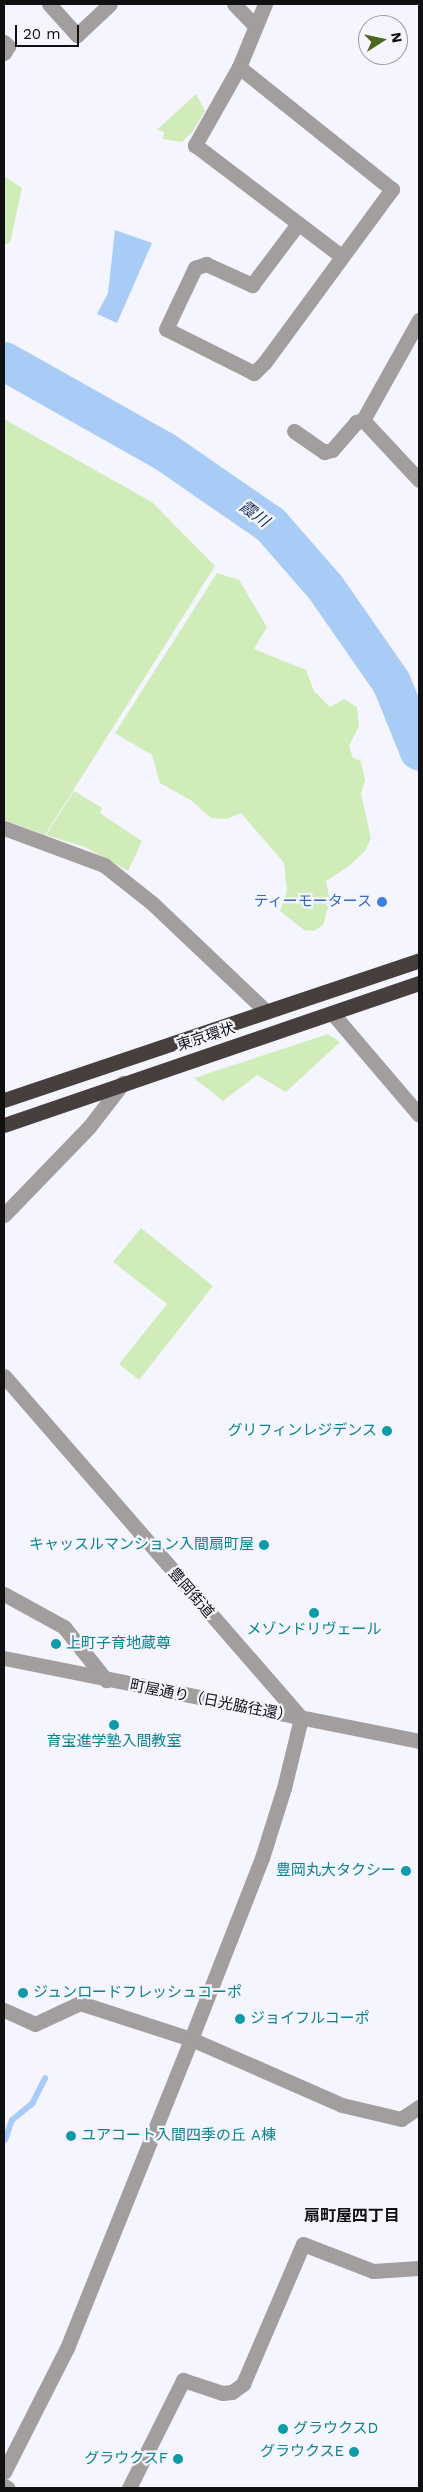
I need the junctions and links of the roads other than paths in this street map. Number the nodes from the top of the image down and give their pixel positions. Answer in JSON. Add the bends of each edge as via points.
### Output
{"nodes":[{"id":1,"x":49,"y":4,"type":"edge"},
{"id":2,"x":110,"y":4,"type":"edge"},
{"id":3,"x":234,"y":4,"type":"edge"},
{"id":4,"x":265,"y":4,"type":"edge"},
{"id":5,"x":255,"y":26,"type":"junction"},
{"id":6,"x":4,"y":42,"type":"edge"},
{"id":7,"x":4,"y":54,"type":"edge"},
{"id":8,"x":239,"y":66,"type":"junction"},
{"id":9,"x":297,"y":225,"type":"junction"},
{"id":10,"x":340,"y":256,"type":"junction"},
{"id":11,"x":419,"y":320,"type":"edge"},
{"id":12,"x":363,"y":420,"type":"junction"},
{"id":13,"x":294,"y":430,"type":"dead end"},
{"id":14,"x":419,"y":480,"type":"edge"},
{"id":15,"x":4,"y":828,"type":"edge"},
{"id":16,"x":419,"y":960,"type":"edge"},
{"id":17,"x":419,"y":983,"type":"edge"},
{"id":18,"x":266,"y":1011,"type":"junction"},
{"id":19,"x":332,"y":1013,"type":"junction"},
{"id":20,"x":123,"y":1082,"type":"junction"},
{"id":21,"x":4,"y":1100,"type":"edge"},
{"id":22,"x":419,"y":1115,"type":"edge"},
{"id":23,"x":4,"y":1124,"type":"edge"},
{"id":24,"x":4,"y":1215,"type":"edge"},
{"id":25,"x":4,"y":1376,"type":"edge"},
{"id":26,"x":4,"y":1594,"type":"edge"},
{"id":27,"x":4,"y":1658,"type":"edge"},
{"id":28,"x":106,"y":1680,"type":"junction"},
{"id":29,"x":301,"y":1718,"type":"junction"},
{"id":30,"x":419,"y":1741,"type":"edge"},
{"id":31,"x":4,"y":2010,"type":"edge"},
{"id":32,"x":191,"y":2039,"type":"junction"},
{"id":33,"x":419,"y":2107,"type":"edge"},
{"id":34,"x":419,"y":2268,"type":"edge"},
{"id":35,"x":4,"y":2472,"type":"edge"},
{"id":36,"x":4,"y":2486,"type":"edge"},
{"id":37,"x":8,"y":2488,"type":"edge"},
{"id":38,"x":129,"y":2488,"type":"edge"}],
"edges":[{"from":1,"to":2,"type":"street","via":[[77,35]]},
{"from":3,"to":5,"type":"street"},
{"from":4,"to":5,"type":"street"},
{"from":5,"to":8,"type":"street"},
{"from":6,"to":7,"type":"street","via":[[8,46]]},
{"from":8,"to":9,"type":"street","via":[[194,145]]},
{"from":8,"to":10,"type":"street","via":[[392,189]]},
{"from":9,"to":10,"type":"street"},
{"from":9,"to":10,"type":"street","via":[[252,286],[206,264],[195,268],[166,329],[254,373]]},
{"from":11,"to":12,"type":"street"},
{"from":12,"to":13,"type":"street","via":[[356,422],[328,453]]},
{"from":12,"to":14,"type":"street"},
{"from":15,"to":18,"type":"street","via":[[54,848],[78,852],[104,865],[152,903]]},
{"from":16,"to":18,"type":"highway","name":"東京環状"},
{"from":17,"to":19,"type":"highway","name":"東京環状"},
{"from":18,"to":21,"type":"highway","name":"東京環状"},
{"from":19,"to":20,"type":"highway","name":"東京環状"},
{"from":19,"to":22,"type":"street"},
{"from":20,"to":23,"type":"highway","name":"東京環状"},
{"from":20,"to":24,"type":"street","via":[[89,1127]]},
{"from":25,"to":29,"type":"street","name":"豊岡街道"},
{"from":26,"to":28,"type":"street","via":[[64,1627]]},
{"from":27,"to":28,"type":"street","name":"町屋通り（日光脇往還）"},
{"from":28,"to":29,"type":"street","name":"町屋通り（日光脇往還）"},
{"from":29,"to":30,"type":"street","name":"町屋通り（日光脇往還）"},
{"from":29,"to":32,"type":"street","via":[[262,1858]]},
{"from":31,"to":32,"type":"street","via":[[35,2024],[80,2003]]},
{"from":32,"to":33,"type":"street","via":[[342,2105],[401,2119]]},
{"from":32,"to":35,"type":"street","via":[[67,2348]]},
{"from":34,"to":38,"type":"street","via":[[373,2271],[303,2244],[243,2384],[232,2392],[222,2393],[183,2380]]},
{"from":36,"to":37,"type":"street"}]}
